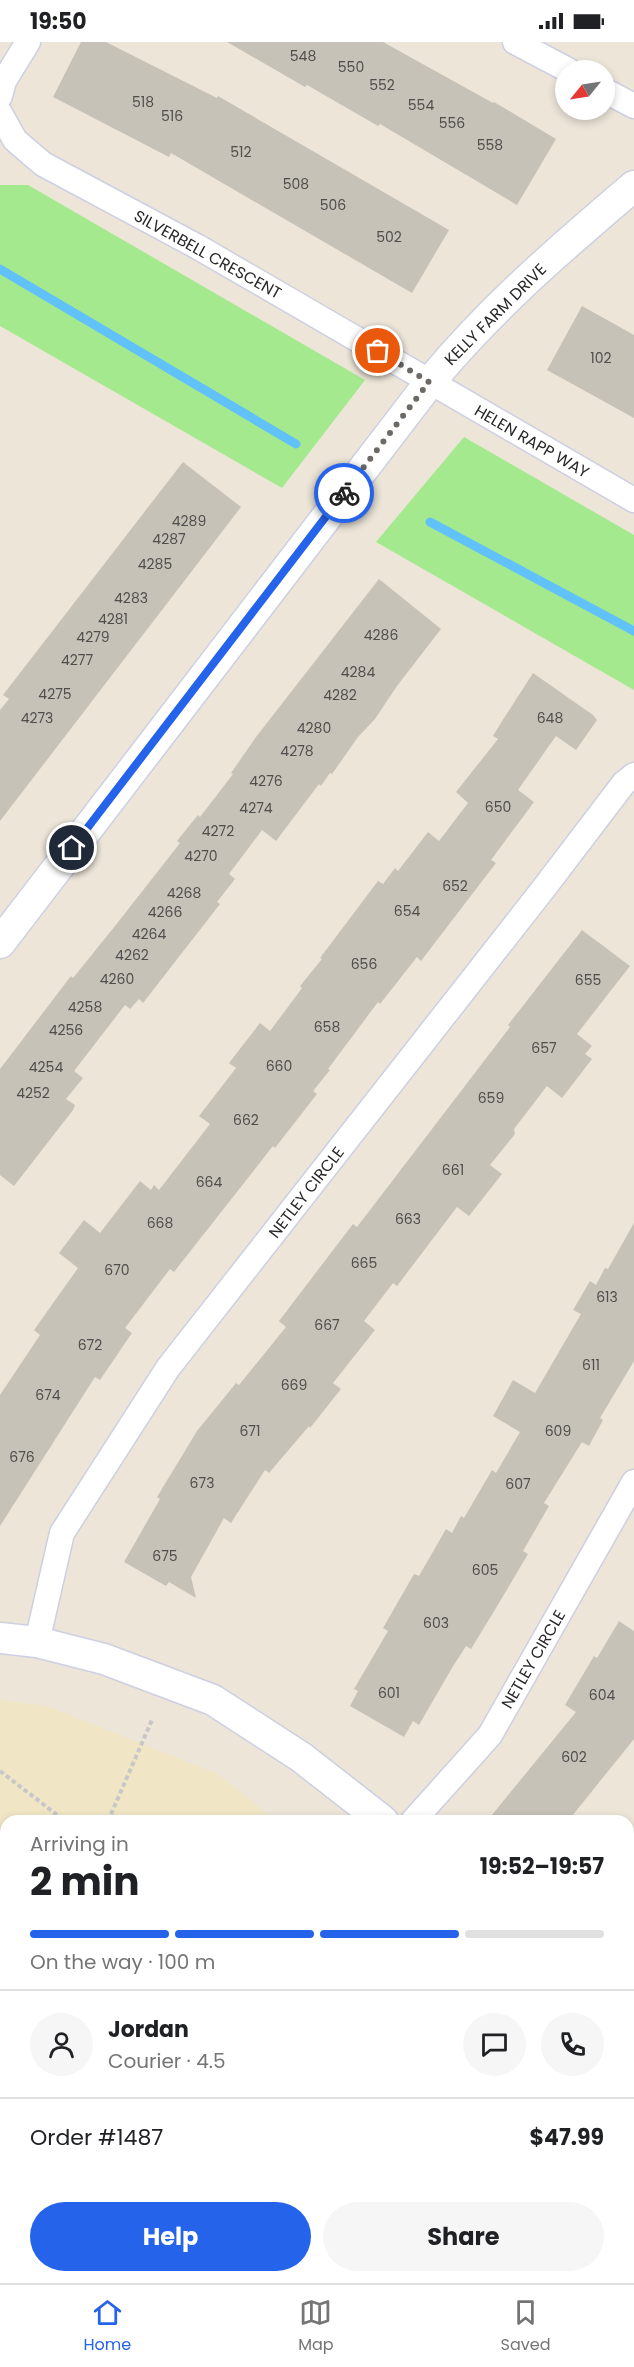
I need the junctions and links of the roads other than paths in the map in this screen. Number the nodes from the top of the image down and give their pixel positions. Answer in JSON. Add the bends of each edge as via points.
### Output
{"nodes":[{"id":1,"x":28,"y":42,"type":"edge"},
{"id":2,"x":515,"y":42,"type":"edge"},
{"id":3,"x":555,"y":63,"type":"edge"},
{"id":4,"x":0,"y":96,"type":"edge"},
{"id":5,"x":615,"y":96,"type":"edge"},
{"id":6,"x":634,"y":106,"type":"edge"},
{"id":7,"x":0,"y":113,"type":"edge"},
{"id":8,"x":634,"y":186,"type":"edge"},
{"id":9,"x":429,"y":382,"type":"junction"},
{"id":10,"x":634,"y":501,"type":"edge"},
{"id":11,"x":634,"y":775,"type":"edge"},
{"id":12,"x":0,"y":943,"type":"edge"},
{"id":13,"x":634,"y":1482,"type":"edge"},
{"id":14,"x":0,"y":1638,"type":"edge"},
{"id":15,"x":37,"y":1642,"type":"junction"},
{"id":16,"x":374,"y":1815,"type":"edge"},
{"id":17,"x":418,"y":1815,"type":"edge"}],
"edges":[{"from":1,"to":4,"type":"street","via":[[4,81]]},
{"from":2,"to":3,"type":"street"},
{"from":5,"to":6,"type":"street"},
{"from":7,"to":9,"type":"street","name":"SILVERBELL CRESCENT","via":[[15,140],[43,164],[198,247]]},
{"from":8,"to":9,"type":"street","name":"KELLY FARM DRIVE","via":[[495,309]]},
{"from":9,"to":10,"type":"street","name":"HELEN RAPP WAY"},
{"from":9,"to":12,"type":"street","name":"KELLY FARM DRIVE"},
{"from":11,"to":15,"type":"street","name":"NETLEY CIRCLE","via":[[168,1368],[62,1533]]},
{"from":13,"to":17,"type":"street","name":"NETLEY CIRCLE","via":[[490,1735]]},
{"from":14,"to":15,"type":"street"},
{"from":15,"to":16,"type":"street","via":[[104,1659],[213,1700],[301,1757]]}]}
